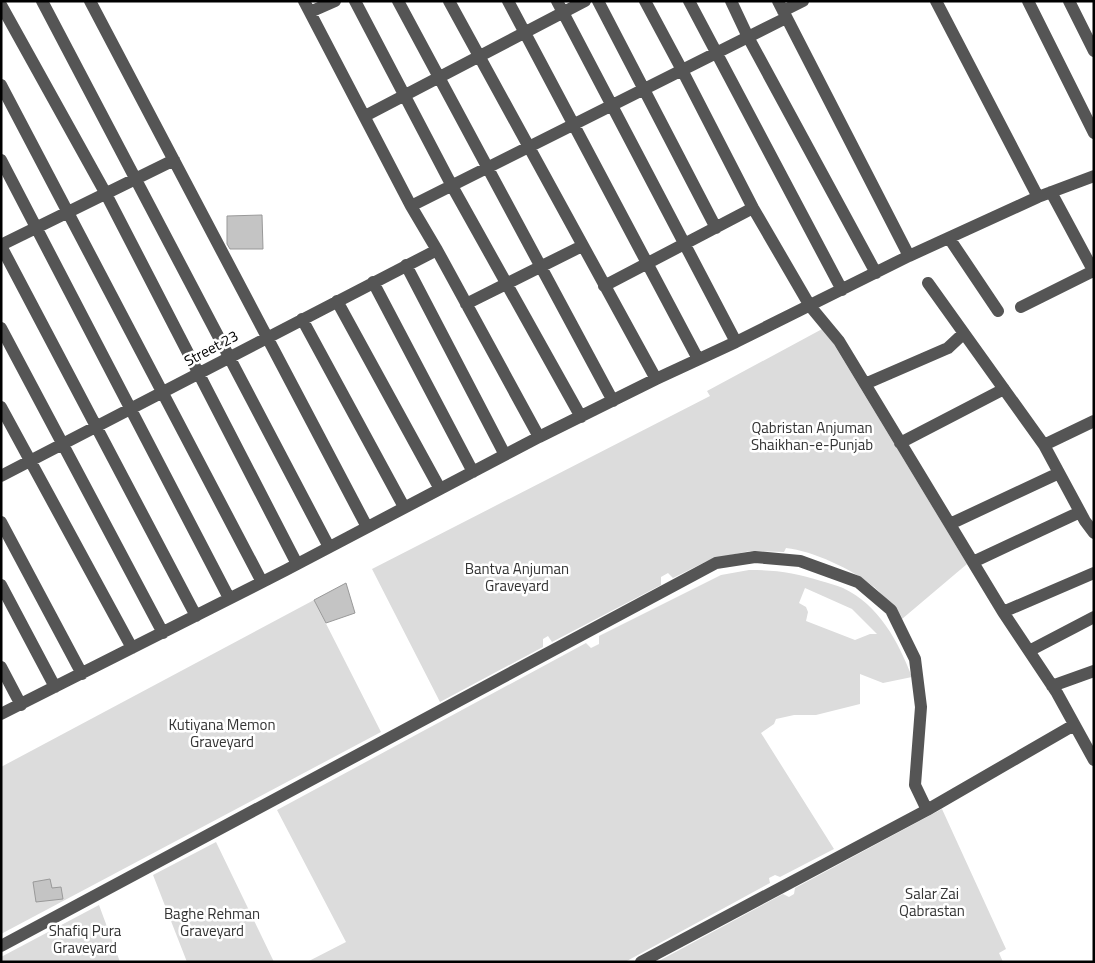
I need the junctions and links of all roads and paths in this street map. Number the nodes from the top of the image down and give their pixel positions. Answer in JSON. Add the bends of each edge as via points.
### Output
{"nodes":[{"id":1,"x":42,"y":1,"type":"edge"},
{"id":2,"x":90,"y":1,"type":"edge"},
{"id":3,"x":335,"y":1,"type":"edge"},
{"id":4,"x":355,"y":1,"type":"edge"},
{"id":5,"x":398,"y":1,"type":"edge"},
{"id":6,"x":449,"y":1,"type":"edge"},
{"id":7,"x":508,"y":1,"type":"edge"},
{"id":8,"x":556,"y":1,"type":"edge"},
{"id":9,"x":585,"y":1,"type":"edge"},
{"id":10,"x":598,"y":1,"type":"edge"},
{"id":11,"x":645,"y":1,"type":"edge"},
{"id":12,"x":689,"y":1,"type":"edge"},
{"id":13,"x":731,"y":1,"type":"edge"},
{"id":14,"x":803,"y":1,"type":"edge"},
{"id":15,"x":936,"y":1,"type":"edge"},
{"id":16,"x":1028,"y":1,"type":"edge"},
{"id":17,"x":1069,"y":1,"type":"edge"},
{"id":18,"x":1,"y":5,"type":"edge"},
{"id":19,"x":307,"y":7,"type":"edge"},
{"id":20,"x":782,"y":10,"type":"edge"},
{"id":21,"x":563,"y":13,"type":"junction"},
{"id":22,"x":524,"y":33,"type":"junction"},
{"id":23,"x":748,"y":37,"type":"junction"},
{"id":24,"x":1094,"y":51,"type":"edge"},
{"id":25,"x":716,"y":53,"type":"junction"},
{"id":26,"x":478,"y":57,"type":"junction"},
{"id":27,"x":682,"y":70,"type":"junction"},
{"id":28,"x":439,"y":78,"type":"junction"},
{"id":29,"x":1,"y":85,"type":"edge"},
{"id":30,"x":644,"y":89,"type":"junction"},
{"id":31,"x":405,"y":96,"type":"junction"},
{"id":32,"x":611,"y":106,"type":"junction"},
{"id":33,"x":365,"y":116,"type":"junction"},
{"id":34,"x":574,"y":125,"type":"junction"},
{"id":35,"x":1094,"y":133,"type":"edge"},
{"id":36,"x":528,"y":148,"type":"junction"},
{"id":37,"x":1,"y":160,"type":"edge"},
{"id":38,"x":174,"y":160,"type":"junction"},
{"id":39,"x":487,"y":168,"type":"junction"},
{"id":40,"x":1094,"y":176,"type":"edge"},
{"id":41,"x":136,"y":179,"type":"junction"},
{"id":42,"x":452,"y":186,"type":"junction"},
{"id":43,"x":1051,"y":192,"type":"junction"},
{"id":44,"x":106,"y":194,"type":"junction"},
{"id":45,"x":1038,"y":196,"type":"junction"},
{"id":46,"x":411,"y":206,"type":"junction"},
{"id":47,"x":753,"y":208,"type":"junction"},
{"id":48,"x":68,"y":212,"type":"junction"},
{"id":49,"x":36,"y":228,"type":"junction"},
{"id":50,"x":716,"y":228,"type":"junction"},
{"id":51,"x":949,"y":238,"type":"junction"},
{"id":52,"x":1,"y":245,"type":"edge"},
{"id":53,"x":684,"y":245,"type":"junction"},
{"id":54,"x":582,"y":246,"type":"junction"},
{"id":55,"x":437,"y":250,"type":"junction"},
{"id":56,"x":909,"y":256,"type":"junction"},
{"id":57,"x":648,"y":263,"type":"junction"},
{"id":58,"x":406,"y":265,"type":"junction"},
{"id":59,"x":540,"y":268,"type":"junction"},
{"id":60,"x":1094,"y":271,"type":"edge"},
{"id":61,"x":876,"y":273,"type":"junction"},
{"id":62,"x":373,"y":282,"type":"junction"},
{"id":63,"x":928,"y":283,"type":"dead end"},
{"id":64,"x":506,"y":284,"type":"junction"},
{"id":65,"x":604,"y":286,"type":"junction"},
{"id":66,"x":842,"y":290,"type":"junction"},
{"id":67,"x":337,"y":301,"type":"junction"},
{"id":68,"x":466,"y":304,"type":"junction"},
{"id":69,"x":810,"y":306,"type":"junction"},
{"id":70,"x":1021,"y":307,"type":"dead end"},
{"id":71,"x":998,"y":311,"type":"dead end"},
{"id":72,"x":302,"y":319,"type":"junction"},
{"id":73,"x":1,"y":328,"type":"edge"},
{"id":74,"x":964,"y":333,"type":"junction"},
{"id":75,"x":267,"y":337,"type":"junction"},
{"id":76,"x":736,"y":342,"type":"junction"},
{"id":77,"x":229,"y":357,"type":"junction"},
{"id":78,"x":698,"y":359,"type":"junction"},
{"id":79,"x":199,"y":373,"type":"junction"},
{"id":80,"x":656,"y":379,"type":"junction"},
{"id":81,"x":865,"y":384,"type":"junction"},
{"id":82,"x":1004,"y":389,"type":"junction"},
{"id":83,"x":163,"y":392,"type":"junction"},
{"id":84,"x":613,"y":401,"type":"junction"},
{"id":85,"x":1,"y":407,"type":"edge"},
{"id":86,"x":130,"y":408,"type":"junction"},
{"id":87,"x":581,"y":417,"type":"junction"},
{"id":88,"x":1094,"y":421,"type":"edge"},
{"id":89,"x":96,"y":426,"type":"junction"},
{"id":90,"x":539,"y":437,"type":"junction"},
{"id":91,"x":900,"y":443,"type":"junction"},
{"id":92,"x":62,"y":444,"type":"junction"},
{"id":93,"x":1044,"y":444,"type":"junction"},
{"id":94,"x":505,"y":455,"type":"junction"},
{"id":95,"x":30,"y":461,"type":"junction"},
{"id":96,"x":473,"y":472,"type":"junction"},
{"id":97,"x":1059,"y":473,"type":"junction"},
{"id":98,"x":1,"y":476,"type":"edge"},
{"id":99,"x":440,"y":489,"type":"junction"},
{"id":100,"x":404,"y":508,"type":"junction"},
{"id":101,"x":1080,"y":512,"type":"junction"},
{"id":102,"x":950,"y":524,"type":"junction"},
{"id":103,"x":2,"y":527,"type":"edge"},
{"id":104,"x":367,"y":527,"type":"junction"},
{"id":105,"x":1094,"y":533,"type":"edge"},
{"id":106,"x":329,"y":547,"type":"junction"},
{"id":107,"x":973,"y":562,"type":"junction"},
{"id":108,"x":297,"y":564,"type":"junction"},
{"id":109,"x":1094,"y":573,"type":"edge"},
{"id":110,"x":262,"y":582,"type":"junction"},
{"id":111,"x":1,"y":585,"type":"edge"},
{"id":112,"x":230,"y":598,"type":"junction"},
{"id":113,"x":1003,"y":612,"type":"junction"},
{"id":114,"x":196,"y":616,"type":"junction"},
{"id":115,"x":1094,"y":617,"type":"edge"},
{"id":116,"x":163,"y":633,"type":"junction"},
{"id":117,"x":132,"y":648,"type":"junction"},
{"id":118,"x":1029,"y":651,"type":"junction"},
{"id":119,"x":1,"y":667,"type":"edge"},
{"id":120,"x":1094,"y":671,"type":"edge"},
{"id":121,"x":82,"y":674,"type":"junction"},
{"id":122,"x":1052,"y":686,"type":"junction"},
{"id":123,"x":55,"y":687,"type":"junction"},
{"id":124,"x":21,"y":704,"type":"junction"},
{"id":125,"x":1,"y":714,"type":"edge"},
{"id":126,"x":1074,"y":725,"type":"junction"},
{"id":127,"x":1093,"y":756,"type":"edge"},
{"id":128,"x":927,"y":810,"type":"junction"},
{"id":129,"x":1,"y":946,"type":"edge"},
{"id":130,"x":641,"y":962,"type":"edge"}],
"edges":[{"from":1,"to":41,"type":"street"},
{"from":2,"to":38,"type":"street"},
{"from":3,"to":19,"type":"street"},
{"from":4,"to":31,"type":"street"},
{"from":5,"to":28,"type":"street"},
{"from":6,"to":26,"type":"street"},
{"from":7,"to":22,"type":"street"},
{"from":8,"to":21,"type":"street"},
{"from":9,"to":21,"type":"street"},
{"from":10,"to":30,"type":"street"},
{"from":11,"to":27,"type":"street"},
{"from":12,"to":25,"type":"street"},
{"from":13,"to":23,"type":"street"},
{"from":14,"to":20,"type":"street"},
{"from":15,"to":45,"type":"street"},
{"from":16,"to":35,"type":"street"},
{"from":17,"to":24,"type":"street"},
{"from":18,"to":44,"type":"street"},
{"from":19,"to":33,"type":"street"},
{"from":20,"to":23,"type":"street"},
{"from":20,"to":56,"type":"street"},
{"from":21,"to":22,"type":"street"},
{"from":21,"to":32,"type":"street"},
{"from":22,"to":26,"type":"street"},
{"from":22,"to":34,"type":"street"},
{"from":23,"to":25,"type":"street"},
{"from":23,"to":61,"type":"street"},
{"from":25,"to":27,"type":"street"},
{"from":25,"to":66,"type":"street"},
{"from":26,"to":28,"type":"street"},
{"from":26,"to":36,"type":"street"},
{"from":27,"to":30,"type":"street"},
{"from":27,"to":47,"type":"street"},
{"from":28,"to":31,"type":"street"},
{"from":28,"to":39,"type":"street"},
{"from":29,"to":48,"type":"street"},
{"from":30,"to":32,"type":"street"},
{"from":30,"to":50,"type":"street"},
{"from":31,"to":33,"type":"street"},
{"from":31,"to":42,"type":"street"},
{"from":32,"to":34,"type":"street"},
{"from":32,"to":53,"type":"street"},
{"from":33,"to":46,"type":"street"},
{"from":34,"to":36,"type":"street"},
{"from":34,"to":57,"type":"street"},
{"from":36,"to":39,"type":"street"},
{"from":36,"to":54,"type":"street"},
{"from":37,"to":49,"type":"street"},
{"from":38,"to":41,"type":"street"},
{"from":38,"to":75,"type":"street"},
{"from":39,"to":42,"type":"street"},
{"from":39,"to":59,"type":"street"},
{"from":40,"to":43,"type":"street"},
{"from":41,"to":44,"type":"street"},
{"from":41,"to":77,"type":"street"},
{"from":42,"to":46,"type":"street"},
{"from":42,"to":64,"type":"street"},
{"from":43,"to":45,"type":"street"},
{"from":43,"to":60,"type":"street"},
{"from":44,"to":48,"type":"street"},
{"from":44,"to":79,"type":"street"},
{"from":45,"to":51,"type":"street"},
{"from":46,"to":55,"type":"street"},
{"from":47,"to":50,"type":"street"},
{"from":47,"to":69,"type":"street"},
{"from":48,"to":49,"type":"street"},
{"from":48,"to":83,"type":"street"},
{"from":49,"to":52,"type":"street"},
{"from":49,"to":86,"type":"street"},
{"from":50,"to":53,"type":"street"},
{"from":51,"to":56,"type":"street"},
{"from":51,"to":71,"type":"street"},
{"from":52,"to":89,"type":"street"},
{"from":53,"to":57,"type":"street"},
{"from":53,"to":76,"type":"street"},
{"from":54,"to":59,"type":"street"},
{"from":54,"to":65,"type":"street"},
{"from":55,"to":58,"type":"street","name":"Street 23"},
{"from":55,"to":68,"type":"street"},
{"from":56,"to":61,"type":"street"},
{"from":57,"to":65,"type":"street"},
{"from":57,"to":78,"type":"street"},
{"from":58,"to":62,"type":"street","name":"Street 23"},
{"from":58,"to":94,"type":"street"},
{"from":59,"to":64,"type":"street"},
{"from":59,"to":84,"type":"street"},
{"from":60,"to":70,"type":"street"},
{"from":61,"to":66,"type":"street"},
{"from":62,"to":67,"type":"street","name":"Street 23"},
{"from":62,"to":96,"type":"street"},
{"from":63,"to":74,"type":"street"},
{"from":64,"to":68,"type":"street"},
{"from":64,"to":87,"type":"street"},
{"from":65,"to":80,"type":"street"},
{"from":66,"to":69,"type":"street"},
{"from":67,"to":72,"type":"street","name":"Street 23"},
{"from":67,"to":99,"type":"street"},
{"from":68,"to":90,"type":"street"},
{"from":69,"to":76,"type":"street"},
{"from":69,"to":81,"type":"street","via":[[839,341]]},
{"from":72,"to":75,"type":"street","name":"Street 23"},
{"from":72,"to":100,"type":"street"},
{"from":73,"to":92,"type":"street"},
{"from":74,"to":81,"type":"street","via":[[948,348]]},
{"from":74,"to":82,"type":"street"},
{"from":75,"to":77,"type":"street","name":"Street 23"},
{"from":75,"to":104,"type":"street"},
{"from":76,"to":78,"type":"street"},
{"from":77,"to":79,"type":"street","name":"Street 23"},
{"from":77,"to":106,"type":"street"},
{"from":78,"to":80,"type":"street"},
{"from":79,"to":83,"type":"street","name":"Street 23"},
{"from":79,"to":108,"type":"street"},
{"from":80,"to":84,"type":"street"},
{"from":81,"to":91,"type":"street"},
{"from":82,"to":91,"type":"street"},
{"from":82,"to":93,"type":"street"},
{"from":83,"to":86,"type":"street","name":"Street 23"},
{"from":83,"to":110,"type":"street"},
{"from":84,"to":87,"type":"street"},
{"from":85,"to":95,"type":"street"},
{"from":86,"to":89,"type":"street","name":"Street 23"},
{"from":86,"to":112,"type":"street"},
{"from":87,"to":90,"type":"street"},
{"from":88,"to":93,"type":"street"},
{"from":89,"to":92,"type":"street","name":"Street 23"},
{"from":89,"to":114,"type":"street"},
{"from":90,"to":94,"type":"street"},
{"from":91,"to":102,"type":"street"},
{"from":92,"to":95,"type":"street","name":"Street 23"},
{"from":92,"to":116,"type":"street"},
{"from":93,"to":97,"type":"street"},
{"from":94,"to":96,"type":"street"},
{"from":95,"to":98,"type":"street","name":"Street 23"},
{"from":95,"to":117,"type":"street"},
{"from":96,"to":99,"type":"street"},
{"from":97,"to":101,"type":"street"},
{"from":97,"to":102,"type":"street"},
{"from":99,"to":100,"type":"street"},
{"from":100,"to":104,"type":"street"},
{"from":101,"to":105,"type":"street"},
{"from":101,"to":107,"type":"street"},
{"from":102,"to":107,"type":"street"},
{"from":103,"to":121,"type":"street"},
{"from":104,"to":106,"type":"street"},
{"from":106,"to":108,"type":"street"},
{"from":107,"to":113,"type":"street"},
{"from":108,"to":110,"type":"street"},
{"from":109,"to":113,"type":"street"},
{"from":110,"to":112,"type":"street"},
{"from":111,"to":123,"type":"street"},
{"from":112,"to":114,"type":"street"},
{"from":113,"to":118,"type":"street"},
{"from":114,"to":116,"type":"street"},
{"from":115,"to":118,"type":"street"},
{"from":116,"to":117,"type":"street"},
{"from":117,"to":121,"type":"street"},
{"from":118,"to":122,"type":"street"},
{"from":119,"to":124,"type":"street"},
{"from":120,"to":122,"type":"street"},
{"from":121,"to":123,"type":"street"},
{"from":122,"to":126,"type":"street"},
{"from":123,"to":124,"type":"street"},
{"from":124,"to":125,"type":"street"},
{"from":126,"to":127,"type":"street"},
{"from":126,"to":128,"type":"street"},
{"from":128,"to":129,"type":"street","via":[[915,785],[922,707],[915,659],[891,610],[858,582],[800,562],[755,557],[716,563]]},
{"from":128,"to":130,"type":"street"}]}
